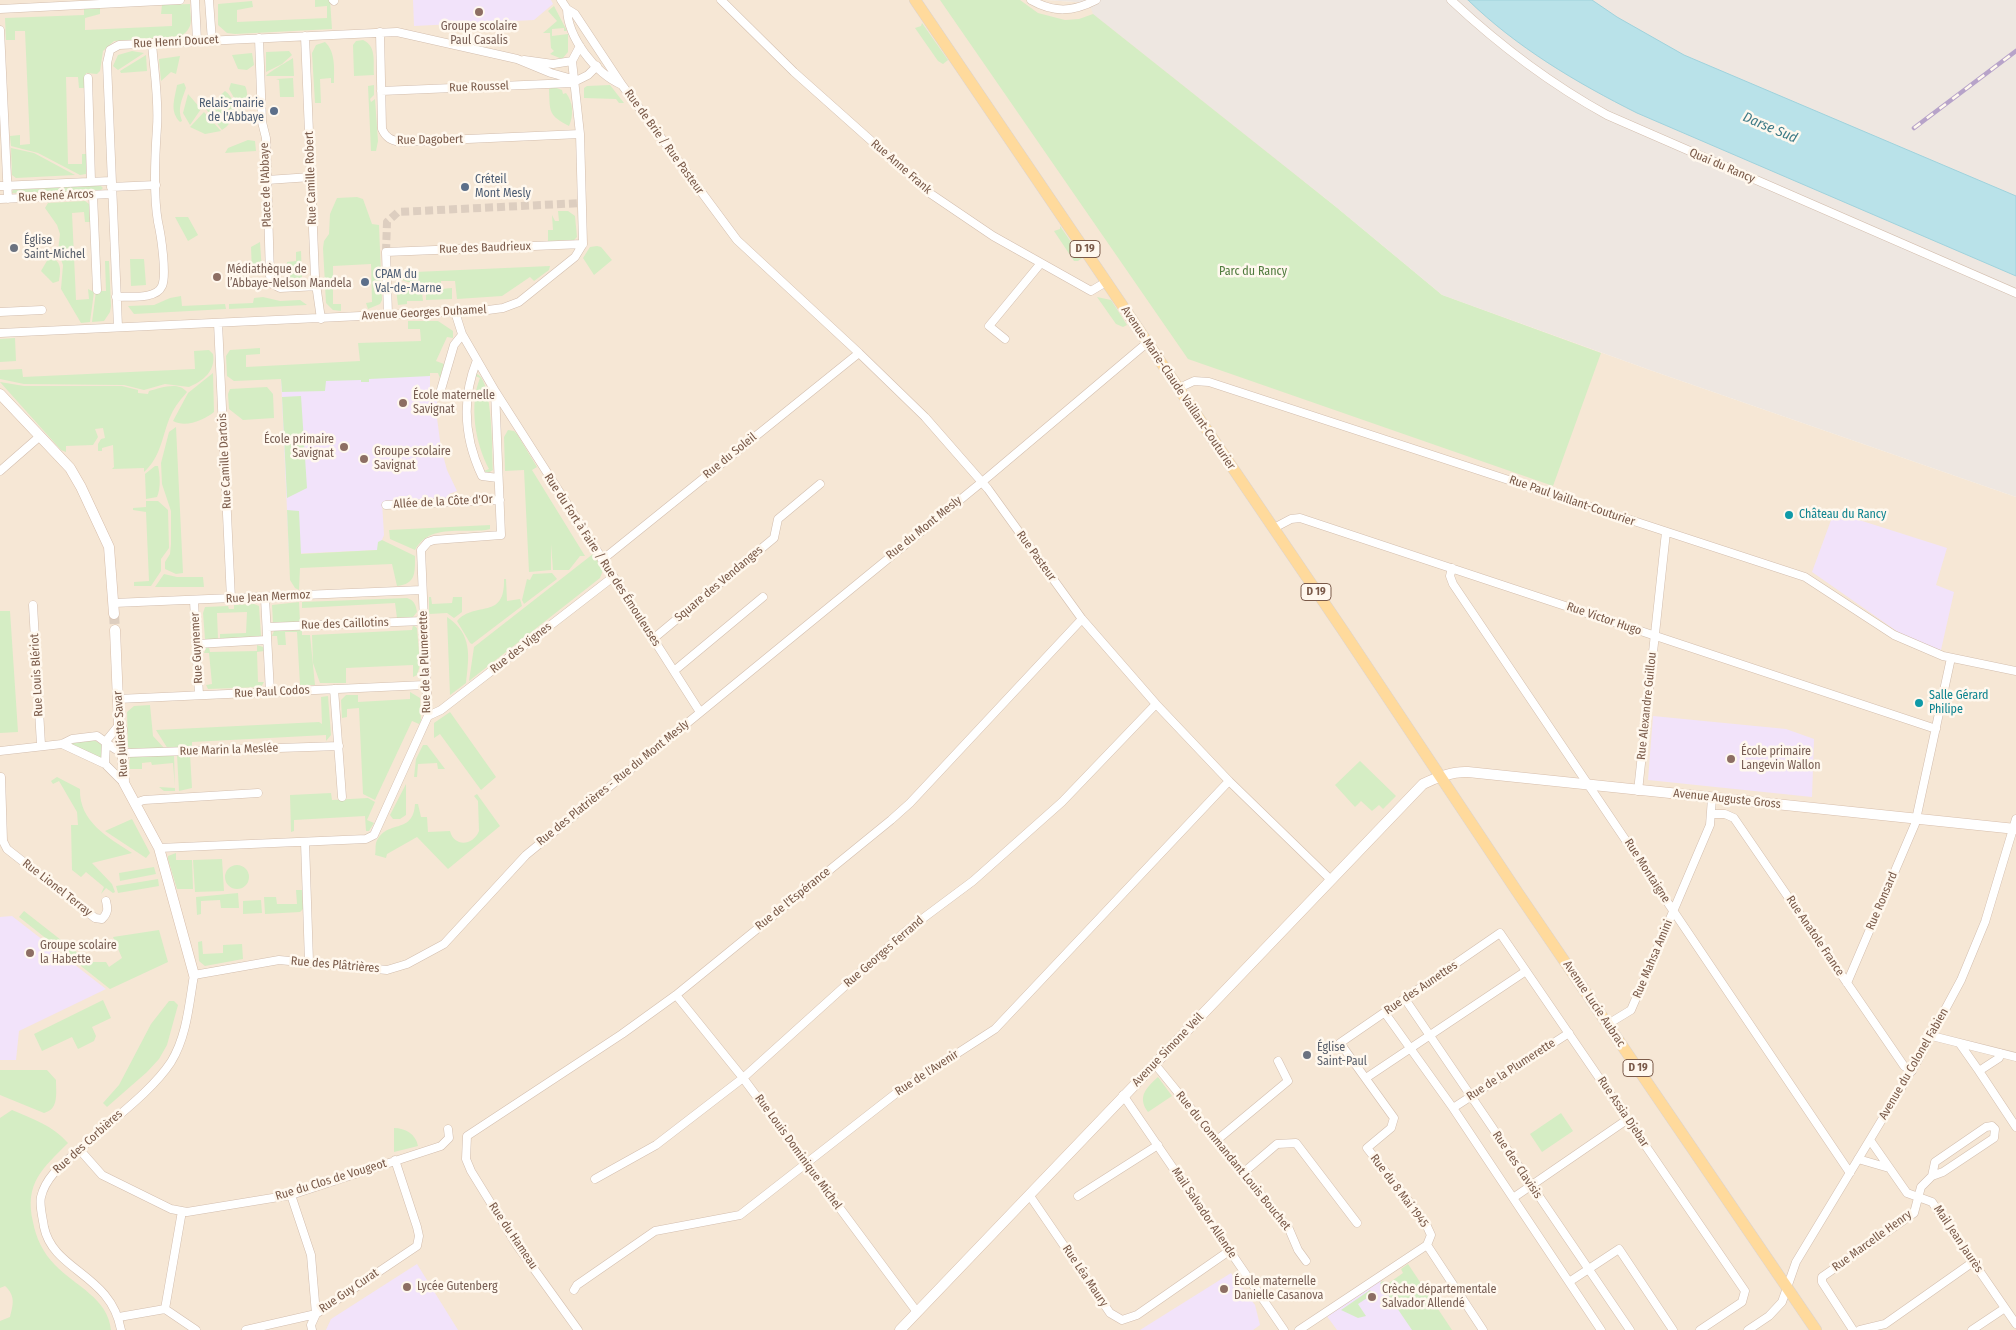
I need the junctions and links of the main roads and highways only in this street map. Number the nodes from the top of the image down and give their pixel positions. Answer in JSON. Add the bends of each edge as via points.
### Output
{"nodes":[{"id":1,"x":915,"y":0,"type":"edge"},
{"id":2,"x":1440,"y":776,"type":"joint"},
{"id":3,"x":1816,"y":1330,"type":"edge"}],
"edges":[{"from":1,"to":2,"type":"main road","name":"Avenue Marie-Claude Vaillant-Couturier","number":"D 19"},
{"from":2,"to":3,"type":"main road","name":"Avenue Lucie Aubrac","number":"D 19"}]}
